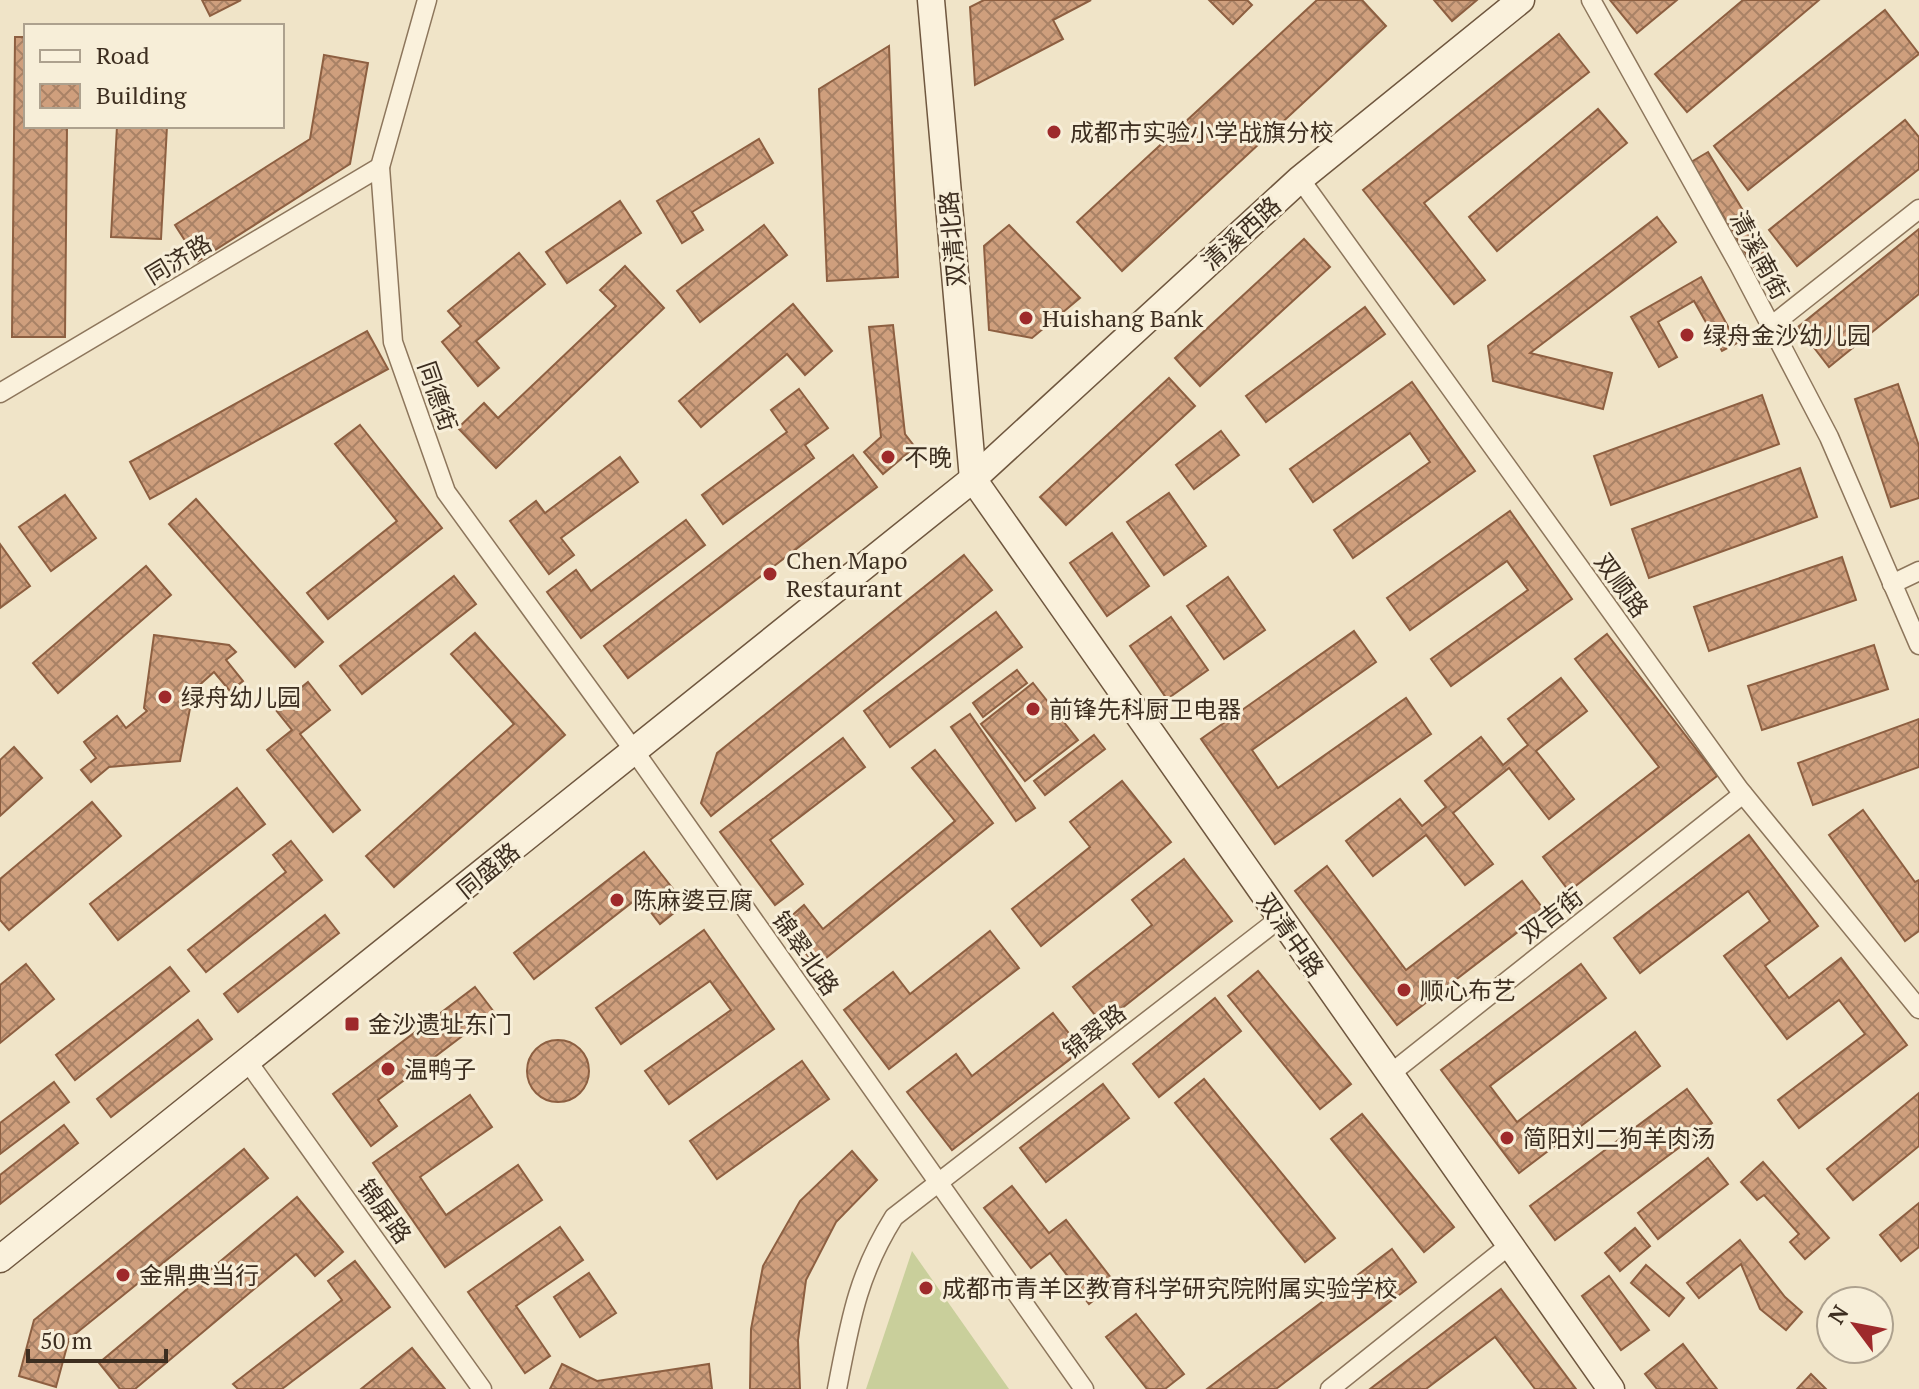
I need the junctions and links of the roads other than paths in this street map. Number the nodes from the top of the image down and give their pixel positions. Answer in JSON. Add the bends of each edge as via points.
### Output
{"nodes":[{"id":1,"x":427,"y":0,"type":"edge"},
{"id":2,"x":931,"y":0,"type":"edge"},
{"id":3,"x":1521,"y":0,"type":"edge"},
{"id":4,"x":1591,"y":0,"type":"edge"},
{"id":5,"x":380,"y":167,"type":"junction"},
{"id":6,"x":1300,"y":179,"type":"junction"},
{"id":7,"x":1919,"y":209,"type":"edge"},
{"id":8,"x":1771,"y":326,"type":"junction"},
{"id":9,"x":0,"y":393,"type":"edge"},
{"id":10,"x":973,"y":479,"type":"junction"},
{"id":11,"x":1919,"y":571,"type":"edge"},
{"id":12,"x":1892,"y":584,"type":"junction"},
{"id":13,"x":1919,"y":645,"type":"edge"},
{"id":14,"x":635,"y":752,"type":"junction"},
{"id":15,"x":1743,"y":794,"type":"junction"},
{"id":16,"x":1279,"y":919,"type":"junction"},
{"id":17,"x":1919,"y":1009,"type":"edge"},
{"id":18,"x":248,"y":1062,"type":"junction"},
{"id":19,"x":1390,"y":1074,"type":"junction"},
{"id":20,"x":938,"y":1182,"type":"junction"},
{"id":21,"x":1511,"y":1244,"type":"junction"},
{"id":22,"x":0,"y":1259,"type":"edge"},
{"id":23,"x":482,"y":1389,"type":"edge"},
{"id":24,"x":837,"y":1389,"type":"edge"},
{"id":25,"x":1084,"y":1389,"type":"edge"},
{"id":26,"x":1330,"y":1389,"type":"edge"},
{"id":27,"x":1611,"y":1389,"type":"edge"}],
"edges":[{"from":1,"to":5,"type":"street","name":"同德街"},
{"from":2,"to":10,"type":"street","name":"双清北路"},
{"from":3,"to":6,"type":"street","name":"清溪西路"},
{"from":4,"to":8,"type":"street","name":"清溪南街"},
{"from":5,"to":9,"type":"street","name":"同济路"},
{"from":5,"to":14,"type":"street","name":"同德街","via":[[393,342],[446,492]]},
{"from":6,"to":10,"type":"street","name":"清溪西路"},
{"from":6,"to":15,"type":"street","name":"双顺路"},
{"from":7,"to":8,"type":"street"},
{"from":8,"to":12,"type":"street","name":"清溪南街","via":[[1829,437]]},
{"from":10,"to":14,"type":"street","name":"同盛路"},
{"from":10,"to":16,"type":"street","name":"双清中路"},
{"from":11,"to":12,"type":"street"},
{"from":12,"to":13,"type":"street","name":"清溪南街"},
{"from":14,"to":18,"type":"street","name":"同盛路"},
{"from":14,"to":20,"type":"street","name":"锦翠北路"},
{"from":15,"to":17,"type":"street","name":"双顺路"},
{"from":15,"to":19,"type":"street","name":"双吉街"},
{"from":16,"to":19,"type":"street","name":"双清中路"},
{"from":16,"to":20,"type":"street","name":"锦翠路"},
{"from":18,"to":22,"type":"street","name":"同盛路"},
{"from":18,"to":23,"type":"street","name":"锦屏路"},
{"from":19,"to":21,"type":"street","name":"双清中路"},
{"from":20,"to":24,"type":"street","name":"锦翠路","via":[[894,1217],[871,1254],[855,1295]]},
{"from":20,"to":25,"type":"street","name":"锦翠北路"},
{"from":21,"to":26,"type":"street"},
{"from":21,"to":27,"type":"street","name":"双清中路"}]}
